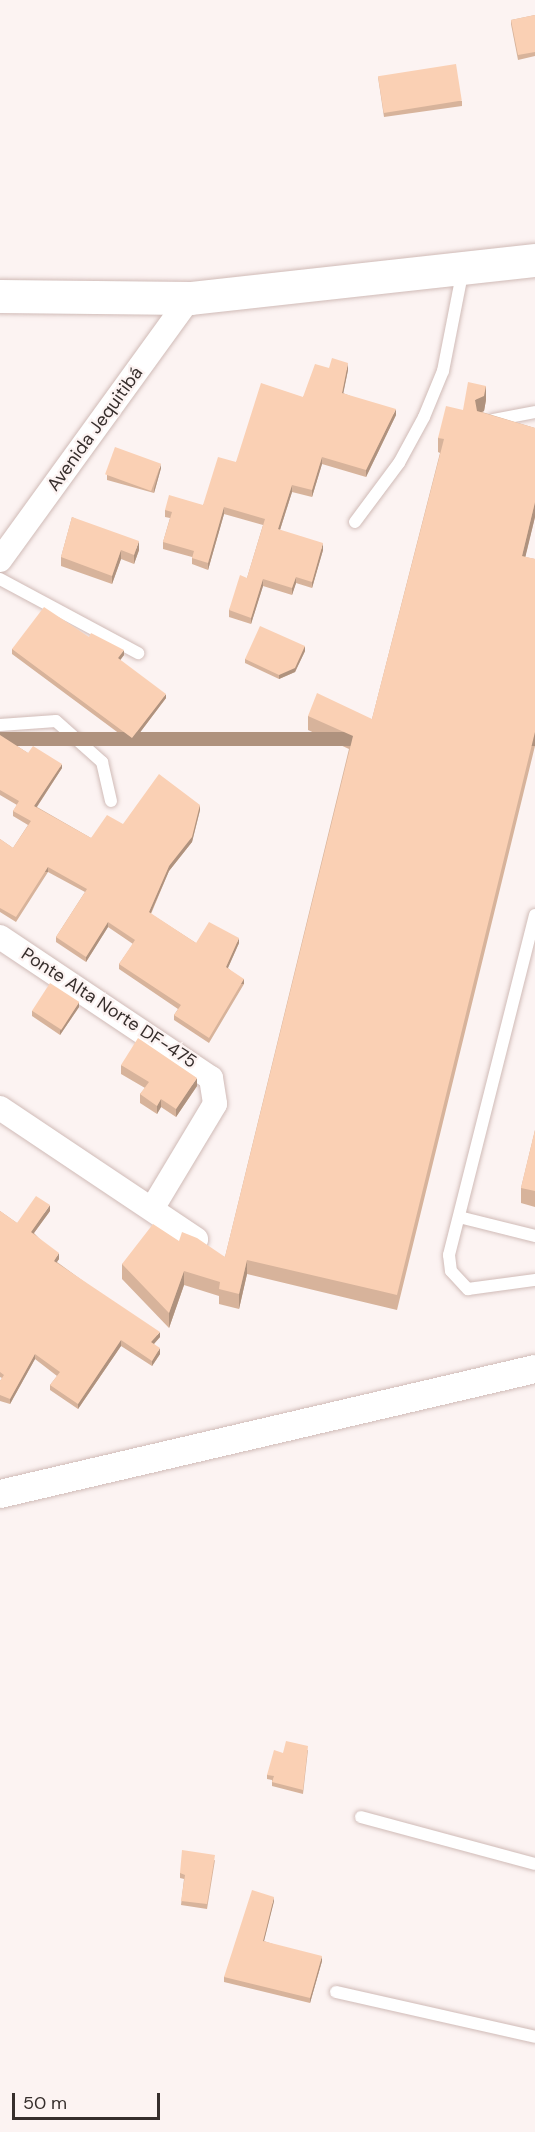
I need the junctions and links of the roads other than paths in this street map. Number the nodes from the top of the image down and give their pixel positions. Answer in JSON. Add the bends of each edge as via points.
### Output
{"nodes":[{"id":1,"x":535,"y":260,"type":"edge"},
{"id":2,"x":464,"y":268,"type":"junction"},
{"id":3,"x":0,"y":296,"type":"edge"},
{"id":4,"x":190,"y":298,"type":"junction"},
{"id":5,"x":535,"y":412,"type":"edge"},
{"id":6,"x":482,"y":419,"type":"edge"},
{"id":7,"x":355,"y":522,"type":"dead end"},
{"id":8,"x":0,"y":560,"type":"edge"},
{"id":9,"x":0,"y":579,"type":"edge"},
{"id":10,"x":138,"y":653,"type":"dead end"},
{"id":11,"x":0,"y":725,"type":"edge"},
{"id":12,"x":111,"y":801,"type":"dead end"},
{"id":13,"x":535,"y":915,"type":"edge"},
{"id":14,"x":0,"y":937,"type":"edge"},
{"id":15,"x":0,"y":1108,"type":"edge"},
{"id":16,"x":152,"y":1209,"type":"junction"},
{"id":17,"x":459,"y":1217,"type":"junction"},
{"id":18,"x":535,"y":1236,"type":"edge"},
{"id":19,"x":196,"y":1239,"type":"edge"},
{"id":20,"x":535,"y":1280,"type":"edge"},
{"id":21,"x":535,"y":1369,"type":"edge"},
{"id":22,"x":0,"y":1494,"type":"edge"},
{"id":23,"x":361,"y":1817,"type":"dead end"},
{"id":24,"x":535,"y":1864,"type":"edge"},
{"id":25,"x":336,"y":1992,"type":"dead end"},
{"id":26,"x":535,"y":2037,"type":"edge"}],
"edges":[{"from":1,"to":2,"type":"main road"},
{"from":2,"to":4,"type":"main road"},
{"from":2,"to":7,"type":"lane","via":[[443,371],[424,417],[399,463]]},
{"from":3,"to":4,"type":"main road"},
{"from":4,"to":8,"type":"street","name":"Avenida Jequitibá"},
{"from":5,"to":6,"type":"lane","via":[[501,421]]},
{"from":9,"to":10,"type":"lane"},
{"from":11,"to":12,"type":"lane","via":[[56,721],[102,762]]},
{"from":13,"to":17,"type":"lane"},
{"from":14,"to":16,"type":"street","name":"Ponte Alta Norte DF-475","via":[[211,1078],[215,1104]]},
{"from":15,"to":16,"type":"street"},
{"from":16,"to":19,"type":"street"},
{"from":17,"to":18,"type":"lane"},
{"from":17,"to":20,"type":"lane","via":[[449,1255],[457,1281],[481,1290]]},
{"from":21,"to":22,"type":"street"},
{"from":23,"to":24,"type":"lane"},
{"from":25,"to":26,"type":"lane"}]}
